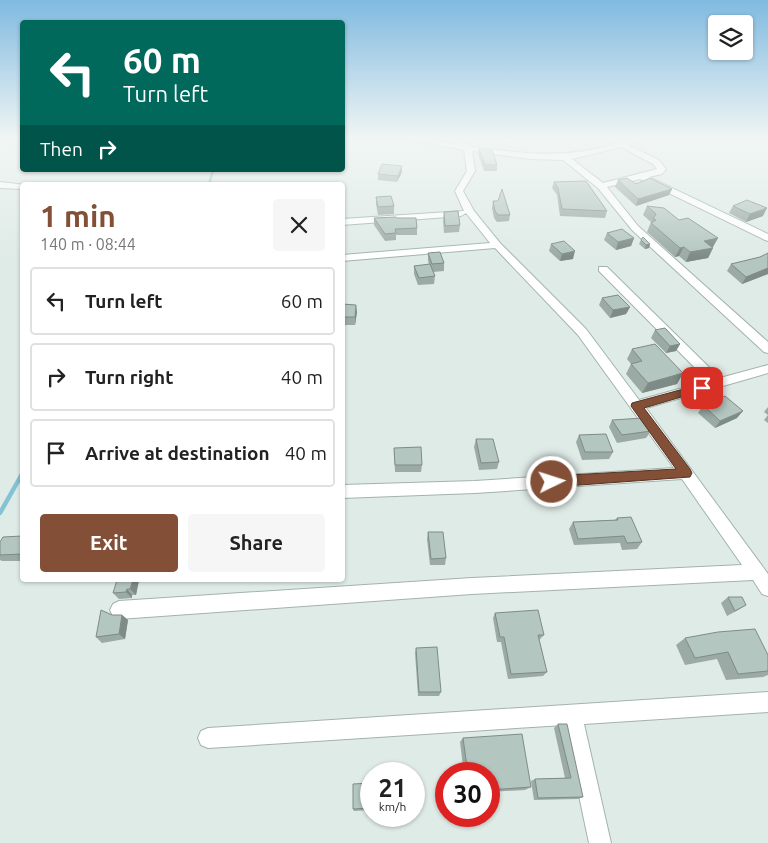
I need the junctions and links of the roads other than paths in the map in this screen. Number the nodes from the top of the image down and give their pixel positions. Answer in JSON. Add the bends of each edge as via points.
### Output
{"nodes":[{"id":1,"x":468,"y":179,"type":"edge"},
{"id":2,"x":593,"y":179,"type":"edge"},
{"id":3,"x":628,"y":179,"type":"edge"},
{"id":4,"x":648,"y":179,"type":"edge"},
{"id":5,"x":0,"y":185,"type":"edge"},
{"id":6,"x":20,"y":186,"type":"edge"},
{"id":7,"x":601,"y":186,"type":"junction"},
{"id":8,"x":470,"y":213,"type":"junction"},
{"id":9,"x":345,"y":222,"type":"edge"},
{"id":10,"x":768,"y":238,"type":"edge"},
{"id":11,"x":497,"y":245,"type":"junction"},
{"id":12,"x":345,"y":258,"type":"edge"},
{"id":13,"x":603,"y":269,"type":"dead end"},
{"id":14,"x":768,"y":349,"type":"edge"},
{"id":15,"x":768,"y":369,"type":"edge"},
{"id":16,"x":718,"y":383,"type":"junction"},
{"id":17,"x":636,"y":406,"type":"junction"},
{"id":18,"x":686,"y":473,"type":"junction"},
{"id":19,"x":345,"y":492,"type":"edge"},
{"id":20,"x":765,"y":583,"type":"edge"},
{"id":21,"x":119,"y":610,"type":"dead end"},
{"id":22,"x":768,"y":702,"type":"edge"},
{"id":23,"x":572,"y":714,"type":"junction"},
{"id":24,"x":208,"y":738,"type":"dead end"},
{"id":25,"x":600,"y":843,"type":"edge"}],
"edges":[{"from":1,"to":8,"type":"street","via":[[459,191],[460,199]]},
{"from":2,"to":7,"type":"street"},
{"from":3,"to":7,"type":"street"},
{"from":4,"to":10,"type":"street"},
{"from":5,"to":6,"type":"street"},
{"from":7,"to":14,"type":"street","via":[[635,228]]},
{"from":8,"to":9,"type":"street"},
{"from":8,"to":11,"type":"street"},
{"from":11,"to":12,"type":"street"},
{"from":11,"to":17,"type":"street","via":[[572,320]]},
{"from":13,"to":16,"type":"street"},
{"from":15,"to":16,"type":"street"},
{"from":16,"to":17,"type":"street"},
{"from":17,"to":18,"type":"street"},
{"from":18,"to":19,"type":"street"},
{"from":18,"to":20,"type":"street"},
{"from":20,"to":21,"type":"street","via":[[482,585]]},
{"from":22,"to":23,"type":"street"},
{"from":23,"to":24,"type":"street"},
{"from":23,"to":25,"type":"street"}]}
